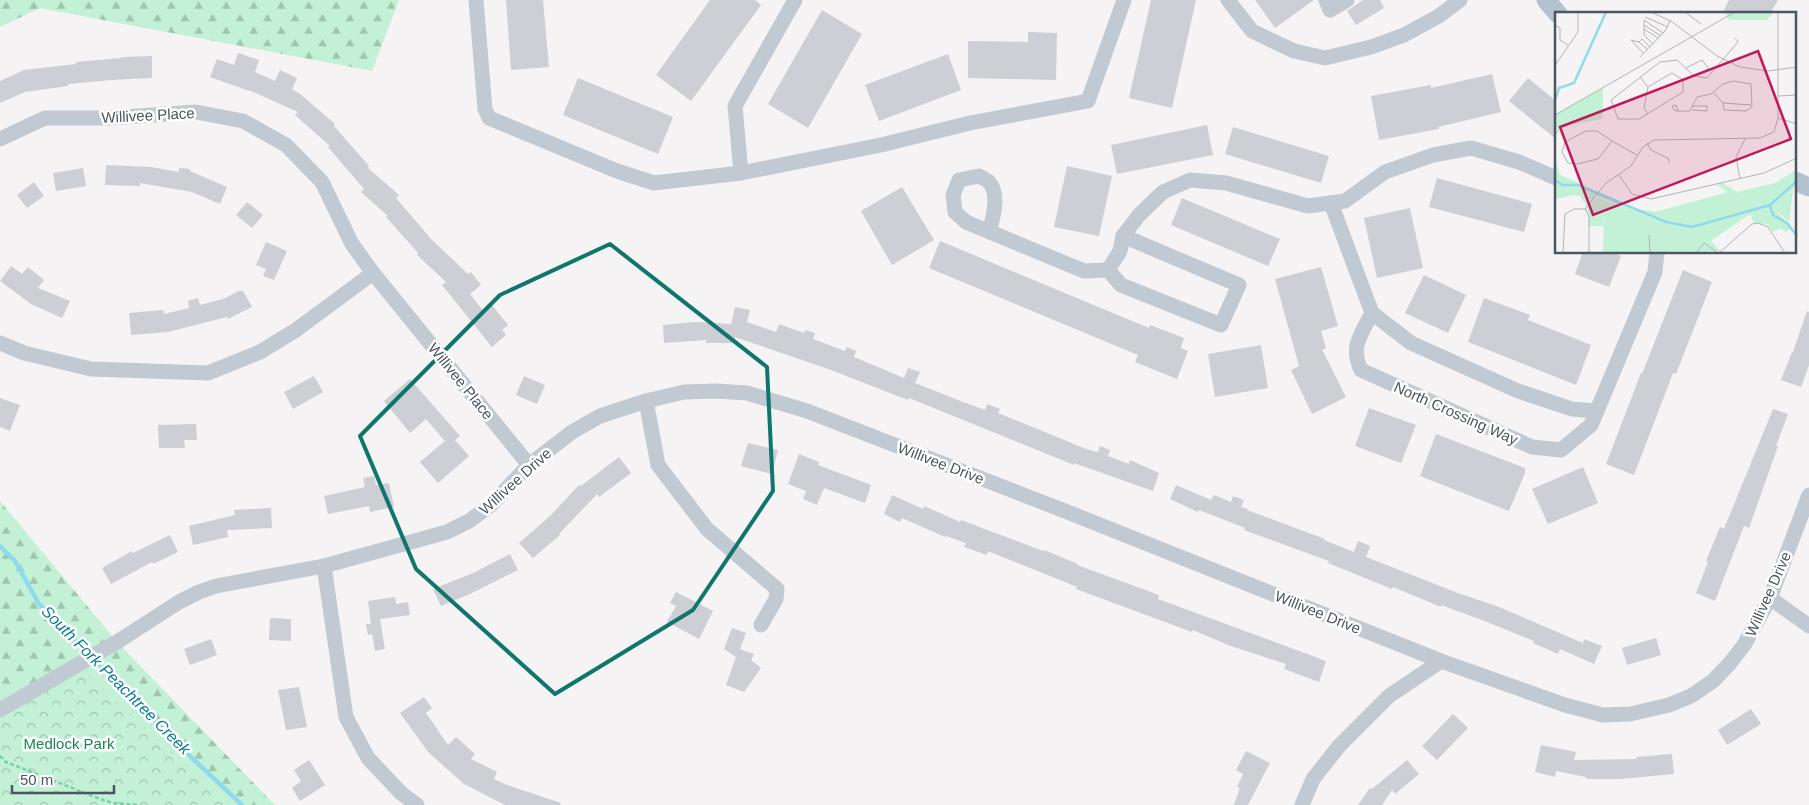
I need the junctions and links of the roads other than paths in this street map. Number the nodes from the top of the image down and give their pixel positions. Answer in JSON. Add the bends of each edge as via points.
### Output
{"nodes":[{"id":1,"x":476,"y":0,"type":"edge"},
{"id":2,"x":795,"y":0,"type":"edge"},
{"id":3,"x":1124,"y":0,"type":"edge"},
{"id":4,"x":1228,"y":0,"type":"edge"},
{"id":5,"x":1326,"y":0,"type":"edge"},
{"id":6,"x":1347,"y":0,"type":"edge"},
{"id":7,"x":1460,"y":0,"type":"edge"},
{"id":8,"x":1546,"y":0,"type":"edge"},
{"id":9,"x":1556,"y":12,"type":"edge"},
{"id":10,"x":0,"y":139,"type":"edge"},
{"id":11,"x":741,"y":173,"type":"junction"},
{"id":12,"x":1555,"y":178,"type":"edge"},
{"id":13,"x":1796,"y":181,"type":"edge"},
{"id":14,"x":1809,"y":187,"type":"edge"},
{"id":15,"x":1331,"y":203,"type":"junction"},
{"id":16,"x":989,"y":232,"type":"dead end"},
{"id":17,"x":1123,"y":236,"type":"junction"},
{"id":18,"x":1657,"y":254,"type":"edge"},
{"id":19,"x":1108,"y":270,"type":"junction"},
{"id":20,"x":373,"y":273,"type":"junction"},
{"id":21,"x":1372,"y":313,"type":"junction"},
{"id":22,"x":0,"y":343,"type":"edge"},
{"id":23,"x":646,"y":400,"type":"junction"},
{"id":24,"x":1597,"y":411,"type":"junction"},
{"id":25,"x":529,"y":465,"type":"junction"},
{"id":26,"x":1809,"y":495,"type":"edge"},
{"id":27,"x":324,"y":566,"type":"junction"},
{"id":28,"x":1770,"y":598,"type":"junction"},
{"id":29,"x":761,"y":625,"type":"dead end"},
{"id":30,"x":1809,"y":626,"type":"edge"},
{"id":31,"x":1441,"y":661,"type":"junction"},
{"id":32,"x":0,"y":710,"type":"edge"},
{"id":33,"x":417,"y":805,"type":"edge"},
{"id":34,"x":1302,"y":805,"type":"edge"}],
"edges":[{"from":1,"to":11,"type":"street","via":[[485,109],[489,118],[654,183]]},
{"from":2,"to":11,"type":"street","via":[[735,106]]},
{"from":3,"to":11,"type":"street","via":[[1088,101]]},
{"from":4,"to":7,"type":"street","via":[[1252,31],[1294,51],[1325,58],[1404,35]]},
{"from":5,"to":6,"type":"street","via":[[1330,10]]},
{"from":8,"to":9,"type":"main road"},
{"from":10,"to":20,"type":"street","name":"Willivee Place","via":[[45,118],[109,118],[196,112],[243,121],[286,145],[322,182],[352,244]]},
{"from":12,"to":15,"type":"street","via":[[1519,162],[1471,148],[1433,156],[1385,172],[1345,201]]},
{"from":13,"to":14,"type":"main road"},
{"from":15,"to":17,"type":"street","via":[[1308,206],[1226,183],[1190,180],[1163,192]]},
{"from":15,"to":21,"type":"street"},
{"from":16,"to":19,"type":"street","via":[[1084,271]]},
{"from":17,"to":19,"type":"street","via":[[1120,251]]},
{"from":17,"to":19,"type":"street","via":[[1240,286],[1221,325],[1122,285]]},
{"from":18,"to":24,"type":"street","name":"North Crossing Way","via":[[1655,272]]},
{"from":20,"to":22,"type":"street","via":[[296,330],[260,352],[208,373],[91,369],[24,353]]},
{"from":20,"to":25,"type":"street","name":"Willivee Place"},
{"from":21,"to":24,"type":"street","via":[[1411,343],[1518,391],[1572,409]]},
{"from":21,"to":24,"type":"street","name":"North Crossing Way","via":[[1355,351],[1361,370],[1532,447],[1561,450],[1591,425]]},
{"from":23,"to":25,"type":"street","name":"Willivee Drive","via":[[593,420]]},
{"from":23,"to":29,"type":"street","via":[[658,466],[707,528],[777,590],[776,599]]},
{"from":23,"to":31,"type":"street","name":"Willivee Drive","via":[[684,392],[747,392],[807,410]]},
{"from":25,"to":27,"type":"street","name":"Willivee Drive","via":[[491,505],[447,532]]},
{"from":26,"to":28,"type":"street","name":"Willivee Drive"},
{"from":27,"to":32,"type":"street","name":"Willivee Drive","via":[[199,592]]},
{"from":27,"to":33,"type":"street","via":[[346,717],[368,758]]},
{"from":28,"to":30,"type":"street"},
{"from":28,"to":31,"type":"street","name":"Willivee Drive","via":[[1744,645],[1713,681],[1691,696],[1669,705],[1630,714],[1603,715],[1565,705]]},
{"from":31,"to":34,"type":"street","via":[[1389,696],[1339,746],[1313,779]]}]}
